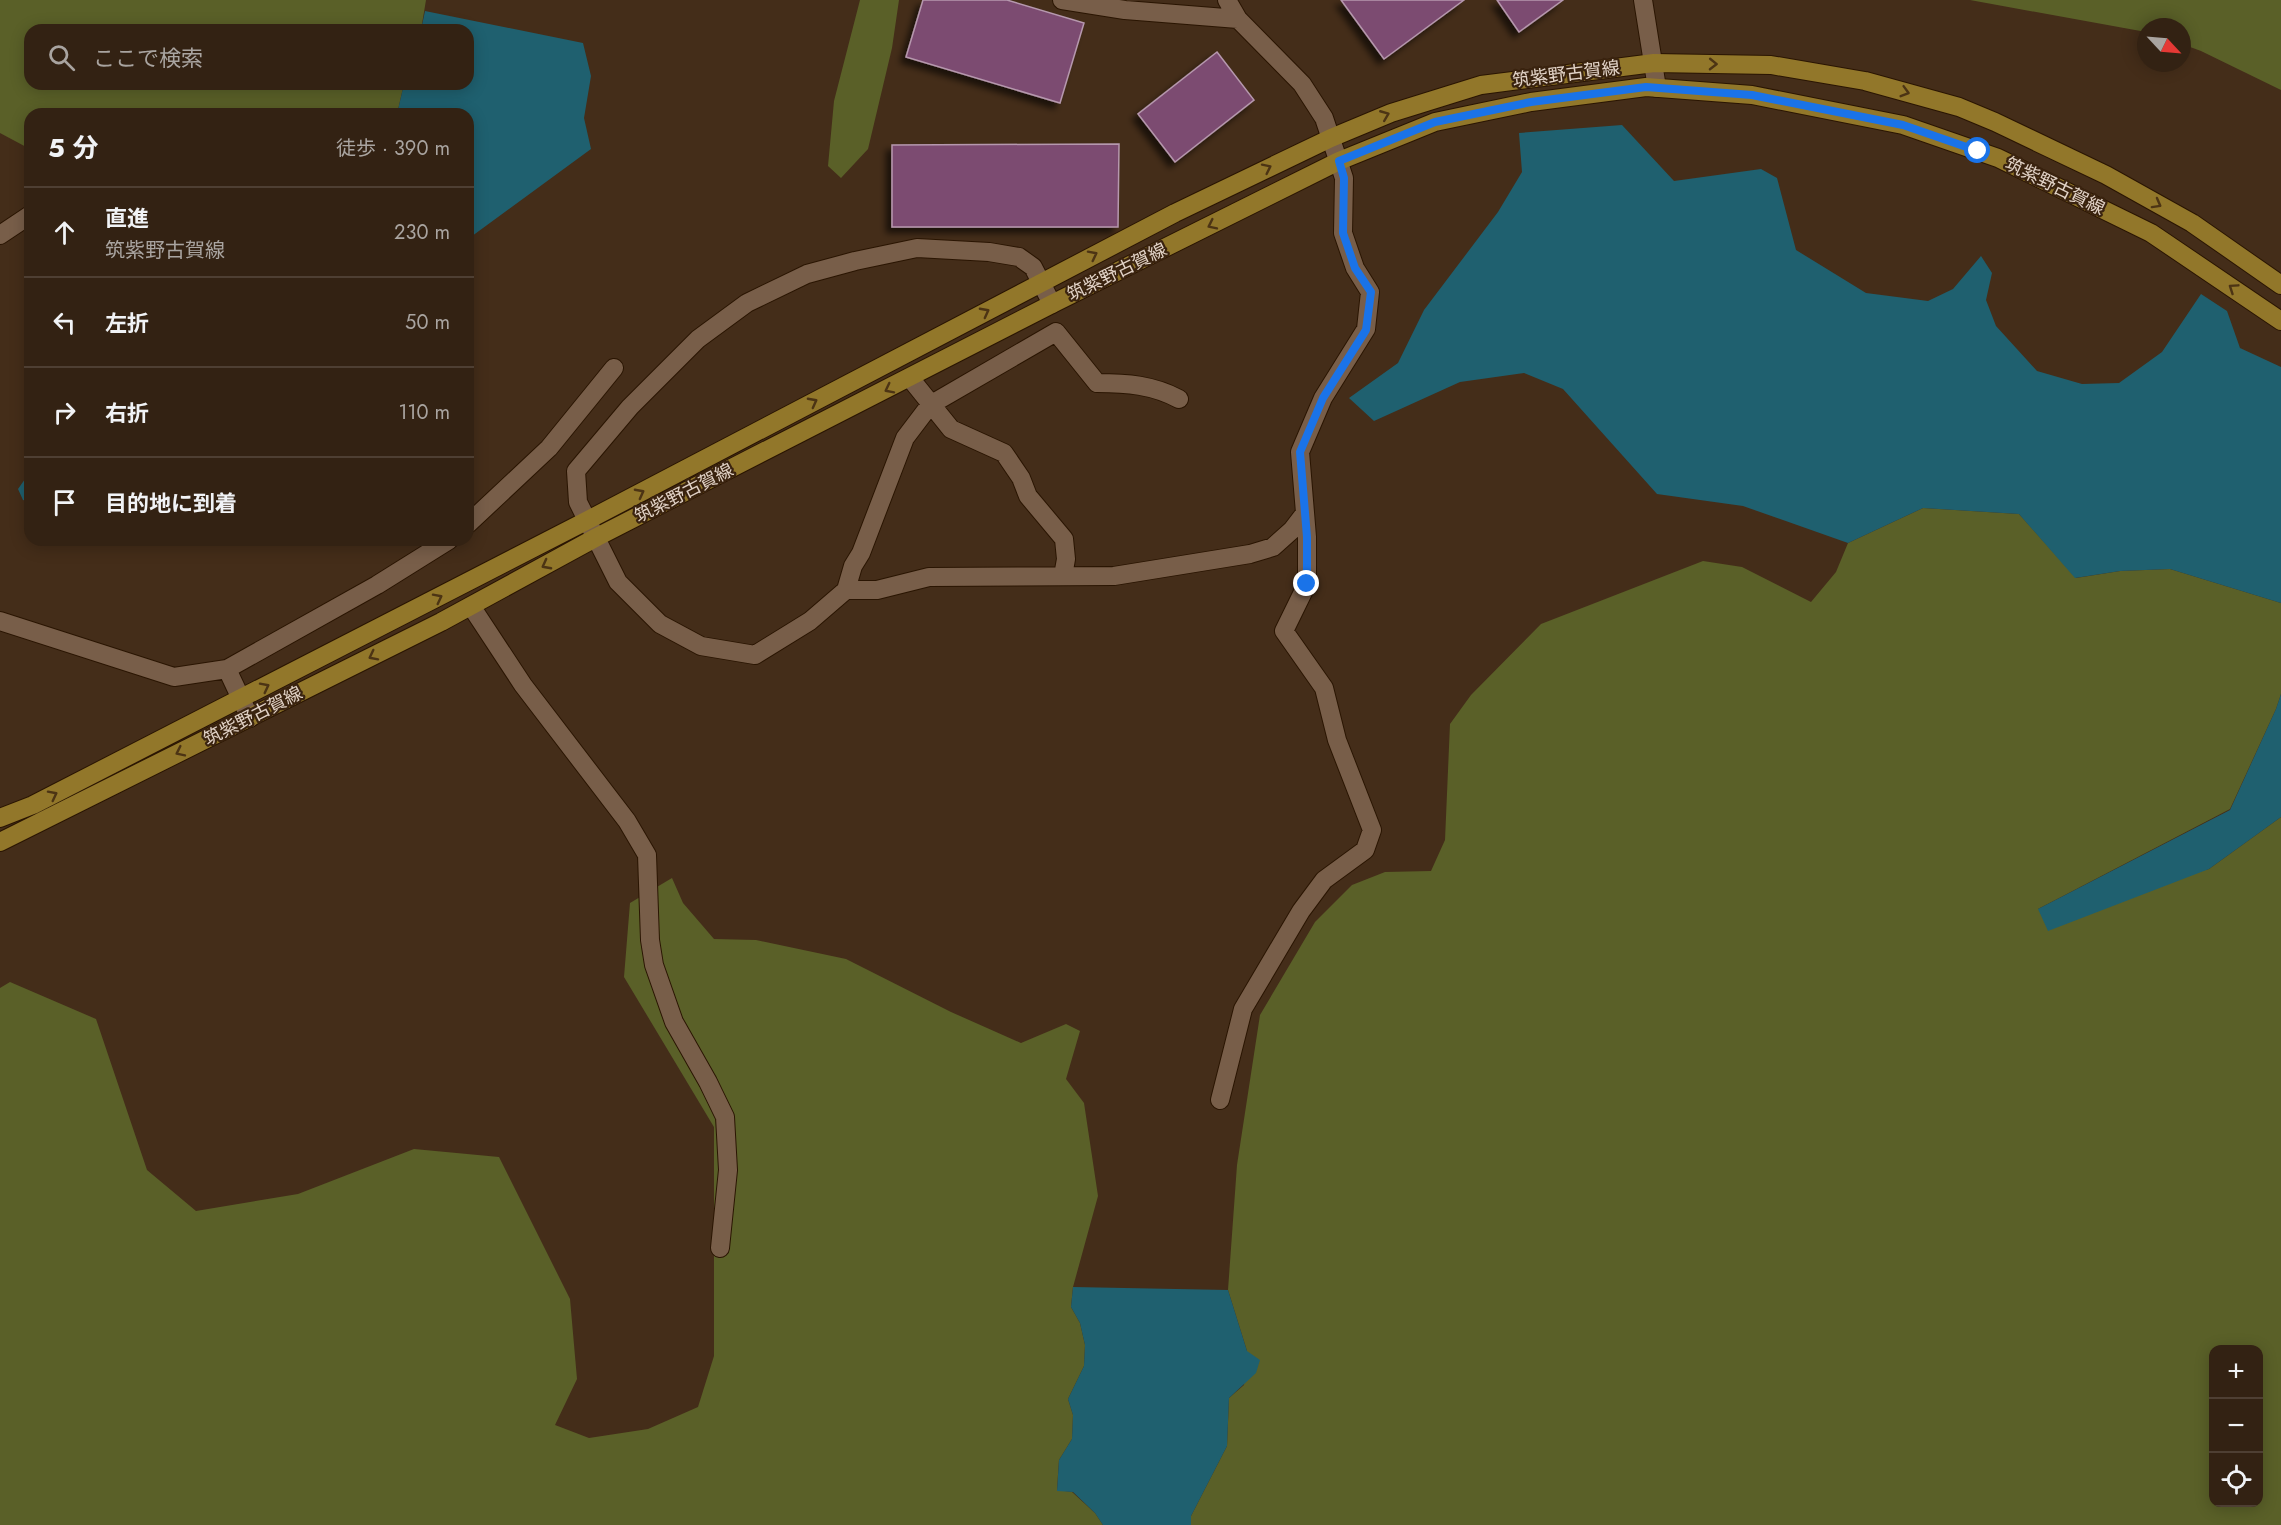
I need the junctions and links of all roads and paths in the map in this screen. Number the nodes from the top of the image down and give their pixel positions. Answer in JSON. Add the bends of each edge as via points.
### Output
{"nodes":[{"id":1,"x":1062,"y":0,"type":"edge"},
{"id":2,"x":1227,"y":0,"type":"edge"},
{"id":3,"x":1642,"y":0,"type":"edge"},
{"id":4,"x":1238,"y":19,"type":"junction"},
{"id":5,"x":1654,"y":63,"type":"junction"},
{"id":6,"x":1657,"y":88,"type":"junction"},
{"id":7,"x":1331,"y":138,"type":"junction"},
{"id":8,"x":1339,"y":161,"type":"junction"},
{"id":9,"x":24,"y":219,"type":"edge"},
{"id":10,"x":0,"y":235,"type":"edge"},
{"id":11,"x":1041,"y":282,"type":"junction"},
{"id":12,"x":2281,"y":285,"type":"edge"},
{"id":13,"x":1052,"y":304,"type":"junction"},
{"id":14,"x":2281,"y":321,"type":"edge"},
{"id":15,"x":614,"y":368,"type":"dead end"},
{"id":16,"x":910,"y":378,"type":"junction"},
{"id":17,"x":1179,"y":399,"type":"dead end"},
{"id":18,"x":930,"y":405,"type":"junction"},
{"id":19,"x":1305,"y":513,"type":"junction"},
{"id":20,"x":474,"y":518,"type":"edge"},
{"id":21,"x":588,"y":520,"type":"junction"},
{"id":22,"x":597,"y":537,"type":"junction"},
{"id":23,"x":439,"y":546,"type":"edge"},
{"id":24,"x":1063,"y":576,"type":"junction"},
{"id":25,"x":846,"y":590,"type":"junction"},
{"id":26,"x":471,"y":606,"type":"junction"},
{"id":27,"x":0,"y":621,"type":"edge"},
{"id":28,"x":227,"y":669,"type":"junction"},
{"id":29,"x":241,"y":699,"type":"junction"},
{"id":30,"x":250,"y":718,"type":"junction"},
{"id":31,"x":0,"y":818,"type":"edge"},
{"id":32,"x":0,"y":842,"type":"edge"},
{"id":33,"x":1220,"y":1100,"type":"dead end"},
{"id":34,"x":720,"y":1248,"type":"dead end"}],
"edges":[{"from":1,"to":4,"type":"street","via":[[1125,10]]},
{"from":2,"to":4,"type":"street"},
{"from":3,"to":5,"type":"street"},
{"from":4,"to":7,"type":"street","via":[[1302,84]]},
{"from":5,"to":6,"type":"street"},
{"from":7,"to":5,"type":"main road","name":"筑紫野古賀線","one_way":true,"via":[[1391,112],[1481,85]]},
{"from":5,"to":12,"type":"main road","name":"筑紫野古賀線","one_way":true,"via":[[1771,65],[1864,81],[1959,107],[2106,175],[2192,223]]},
{"from":6,"to":8,"type":"main road","name":"筑紫野古賀線","via":[[1531,102],[1435,122]]},
{"from":14,"to":6,"type":"main road","name":"筑紫野古賀線","one_way":true,"via":[[2151,233],[1998,158],[1903,125],[1752,95]]},
{"from":7,"to":8,"type":"street"},
{"from":11,"to":7,"type":"main road","name":"筑紫野古賀線","one_way":true},
{"from":8,"to":13,"type":"main road","name":"筑紫野古賀線","one_way":true},
{"from":8,"to":19,"type":"street","via":[[1344,178],[1343,233],[1355,268],[1371,292],[1366,330],[1323,398],[1300,452]]},
{"from":9,"to":10,"type":"street"},
{"from":11,"to":13,"type":"street"},
{"from":21,"to":11,"type":"main road","name":"筑紫野古賀線","one_way":true},
{"from":11,"to":21,"type":"street","via":[[1033,267],[1019,257],[917,248],[807,274],[747,303],[698,339],[630,407],[576,471],[578,502]]},
{"from":13,"to":16,"type":"main road","name":"筑紫野古賀線"},
{"from":15,"to":20,"type":"street","via":[[549,448]]},
{"from":16,"to":18,"type":"street"},
{"from":16,"to":22,"type":"main road","name":"筑紫野古賀線","one_way":true},
{"from":17,"to":18,"type":"street","via":[[1163,390],[1132,383],[1097,383],[1056,332]]},
{"from":18,"to":24,"type":"street","via":[[951,429],[1004,453],[1028,496],[1064,539]]},
{"from":18,"to":25,"type":"street","via":[[905,438]]},
{"from":19,"to":24,"type":"street","via":[[1273,547],[1250,554],[1114,576]]},
{"from":19,"to":33,"type":"street","via":[[1307,584],[1284,631],[1324,688],[1337,740],[1372,830],[1365,850],[1324,880],[1301,911],[1243,1010]]},
{"from":21,"to":22,"type":"street"},
{"from":29,"to":21,"type":"main road","name":"筑紫野古賀線","one_way":true},
{"from":22,"to":25,"type":"street","via":[[618,582],[660,624],[701,646],[755,655],[810,621]]},
{"from":22,"to":26,"type":"main road","name":"筑紫野古賀線","one_way":true},
{"from":23,"to":28,"type":"street"},
{"from":24,"to":25,"type":"street","via":[[929,577],[877,590]]},
{"from":26,"to":30,"type":"main road","name":"筑紫野古賀線","one_way":true},
{"from":26,"to":34,"type":"street","via":[[522,685],[627,821],[647,855],[654,965],[674,1022],[724,1117],[728,1170]]},
{"from":27,"to":28,"type":"street","via":[[174,677]]},
{"from":28,"to":29,"type":"street"},
{"from":29,"to":30,"type":"street"},
{"from":31,"to":29,"type":"main road","name":"筑紫野古賀線","one_way":true},
{"from":30,"to":32,"type":"main road","name":"筑紫野古賀線","one_way":true}]}
